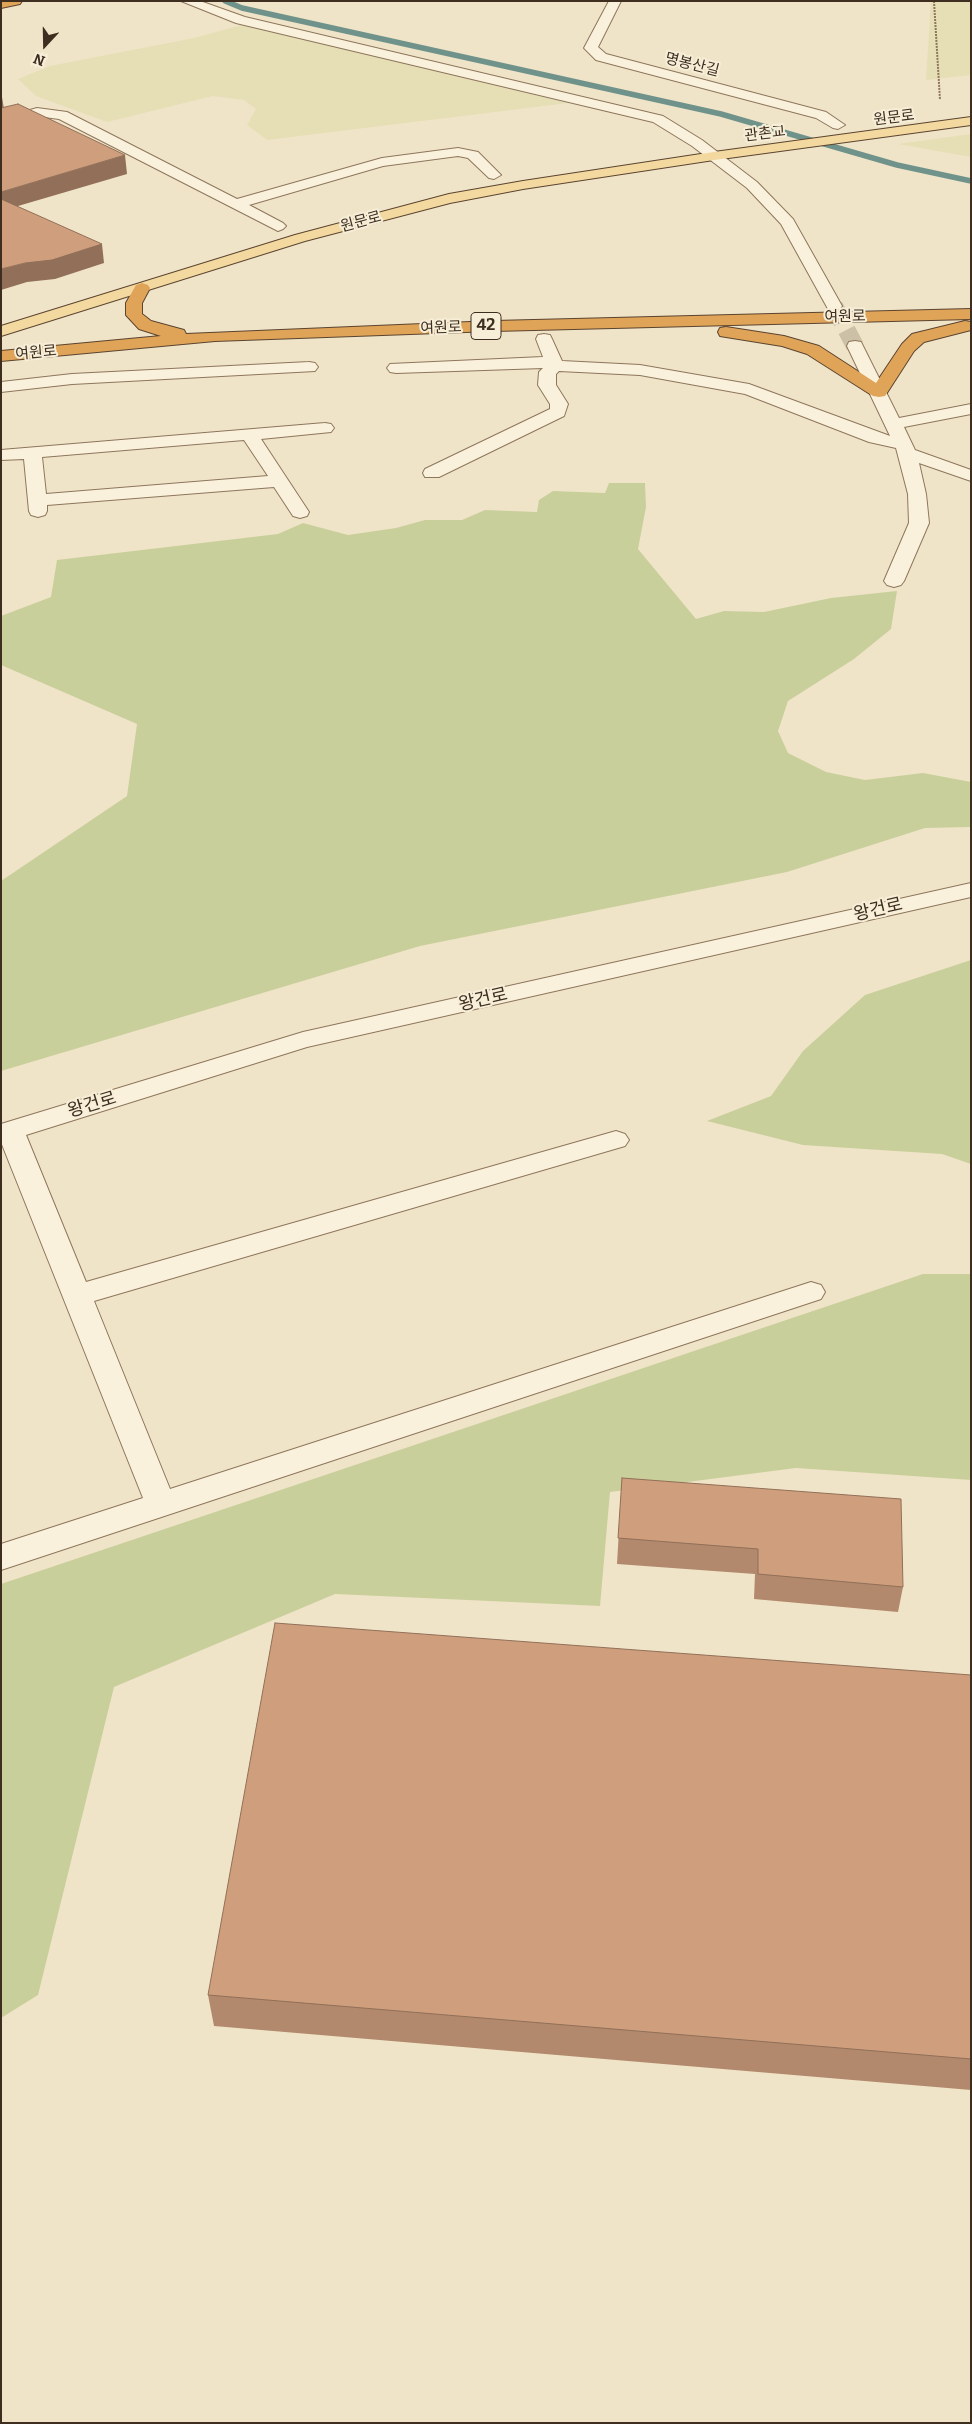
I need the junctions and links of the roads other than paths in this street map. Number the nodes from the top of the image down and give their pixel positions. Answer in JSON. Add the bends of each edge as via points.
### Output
{"nodes":[{"id":1,"x":16,"y":1,"type":"edge"},
{"id":2,"x":187,"y":1,"type":"edge"},
{"id":3,"x":614,"y":1,"type":"edge"},
{"id":4,"x":1,"y":4,"type":"edge"},
{"id":5,"x":971,"y":109,"type":"edge"},
{"id":6,"x":971,"y":121,"type":"edge"},
{"id":7,"x":1,"y":122,"type":"edge"},
{"id":8,"x":838,"y":125,"type":"junction"},
{"id":9,"x":817,"y":128,"type":"joint"},
{"id":10,"x":779,"y":133,"type":"dead end"},
{"id":11,"x":852,"y":137,"type":"junction"},
{"id":12,"x":830,"y":140,"type":"joint"},
{"id":13,"x":698,"y":143,"type":"junction"},
{"id":14,"x":678,"y":146,"type":"dead end"},
{"id":15,"x":719,"y":150,"type":"junction"},
{"id":16,"x":511,"y":172,"type":"dead end"},
{"id":17,"x":494,"y":175,"type":"junction"},
{"id":18,"x":428,"y":189,"type":"dead end"},
{"id":19,"x":236,"y":204,"type":"junction"},
{"id":20,"x":297,"y":222,"type":"dead end"},
{"id":21,"x":278,"y":226,"type":"junction"},
{"id":22,"x":259,"y":232,"type":"dead end"},
{"id":23,"x":300,"y":238,"type":"junction"},
{"id":24,"x":142,"y":288,"type":"junction"},
{"id":25,"x":834,"y":306,"type":"tunnel mouth"},
{"id":26,"x":969,"y":322,"type":"edge"},
{"id":27,"x":1,"y":331,"type":"edge"},
{"id":28,"x":724,"y":332,"type":"junction"},
{"id":29,"x":199,"y":337,"type":"junction"},
{"id":30,"x":544,"y":339,"type":"junction"},
{"id":31,"x":854,"y":346,"type":"tunnel mouth"},
{"id":32,"x":1,"y":356,"type":"edge"},
{"id":33,"x":554,"y":364,"type":"junction"},
{"id":34,"x":309,"y":367,"type":"dead end"},
{"id":35,"x":1,"y":368,"type":"edge"},
{"id":36,"x":396,"y":368,"type":"dead end"},
{"id":37,"x":1,"y":387,"type":"edge"},
{"id":38,"x":879,"y":392,"type":"junction"},
{"id":39,"x":971,"y":409,"type":"edge"},
{"id":40,"x":894,"y":424,"type":"junction"},
{"id":41,"x":325,"y":428,"type":"dead end"},
{"id":42,"x":250,"y":436,"type":"junction"},
{"id":43,"x":906,"y":449,"type":"junction"},
{"id":44,"x":32,"y":452,"type":"junction"},
{"id":45,"x":1,"y":455,"type":"edge"},
{"id":46,"x":432,"y":473,"type":"dead end"},
{"id":47,"x":971,"y":476,"type":"edge"},
{"id":48,"x":280,"y":481,"type":"junction"},
{"id":49,"x":300,"y":512,"type":"dead end"},
{"id":50,"x":894,"y":581,"type":"dead end"},
{"id":51,"x":971,"y":890,"type":"edge"},
{"id":52,"x":6,"y":1131,"type":"edge"},
{"id":53,"x":616,"y":1140,"type":"dead end"},
{"id":54,"x":811,"y":1292,"type":"dead end"},
{"id":55,"x":77,"y":1295,"type":"junction"},
{"id":56,"x":161,"y":1505,"type":"junction"},
{"id":57,"x":1,"y":1557,"type":"edge"}],
"edges":[{"from":1,"to":4,"type":"highway"},
{"from":2,"to":13,"type":"street","via":[[241,20],[638,112],[658,119]]},
{"from":3,"to":8,"type":"street","name":"명봉산길","via":[[591,48],[602,57],[821,115]]},
{"from":5,"to":8,"type":"main road","name":"원문로"},
{"from":6,"to":11,"type":"main road","name":"원문로"},
{"from":7,"to":19,"type":"street","via":[[37,112],[62,115]]},
{"from":8,"to":9,"type":"main road","name":"원문로"},
{"from":8,"to":11,"type":"main road"},
{"from":9,"to":10,"type":"main road","name":"관촌교"},
{"from":11,"to":12,"type":"main road","name":"원문로"},
{"from":12,"to":15,"type":"main road","name":"관촌교"},
{"from":13,"to":14,"type":"main road"},
{"from":13,"to":15,"type":"main road"},
{"from":15,"to":23,"type":"main road","name":"원문로","via":[[449,199]]},
{"from":15,"to":25,"type":"street","via":[[788,222]]},
{"from":16,"to":17,"type":"main road"},
{"from":17,"to":18,"type":"main road"},
{"from":17,"to":19,"type":"street","via":[[472,155],[458,152],[382,162]]},
{"from":19,"to":21,"type":"street"},
{"from":20,"to":21,"type":"main road"},
{"from":21,"to":22,"type":"main road"},
{"from":21,"to":23,"type":"main road"},
{"from":23,"to":24,"type":"main road","name":"원문로"},
{"from":24,"to":27,"type":"main road","name":"원문로"},
{"from":24,"to":29,"type":"highway","via":[[134,303],[134,315],[145,325]]},
{"from":26,"to":28,"type":"highway","name":"여원로","number":"42"},
{"from":26,"to":29,"type":"highway","name":"여원로","number":"42","via":[[494,326]]},
{"from":26,"to":38,"type":"highway","via":[[918,338]]},
{"from":28,"to":30,"type":"highway","name":"여원로","number":"42"},
{"from":28,"to":38,"type":"highway","via":[[784,341],[813,350]]},
{"from":29,"to":32,"type":"highway","name":"여원로","number":"42"},
{"from":30,"to":33,"type":"street"},
{"from":30,"to":35,"type":"highway","name":"여원로","number":"42","via":[[227,352]]},
{"from":31,"to":38,"type":"street"},
{"from":33,"to":36,"type":"street","via":[[434,359]]},
{"from":33,"to":43,"type":"street","via":[[640,370],[749,389]]},
{"from":33,"to":46,"type":"street","via":[[548,372],[547,385],[559,404],[558,412]]},
{"from":34,"to":37,"type":"street","via":[[72,379]]},
{"from":38,"to":40,"type":"street"},
{"from":39,"to":40,"type":"street"},
{"from":40,"to":43,"type":"street"},
{"from":41,"to":42,"type":"street"},
{"from":42,"to":44,"type":"street"},
{"from":42,"to":48,"type":"street"},
{"from":43,"to":47,"type":"street"},
{"from":43,"to":50,"type":"street","via":[[917,494],[919,523]]},
{"from":44,"to":45,"type":"street"},
{"from":44,"to":48,"type":"street","via":[[37,505]]},
{"from":48,"to":49,"type":"street"},
{"from":51,"to":52,"type":"street","name":"왕건로","via":[[303,1040]]},
{"from":52,"to":55,"type":"street"},
{"from":53,"to":55,"type":"street"},
{"from":54,"to":56,"type":"street"},
{"from":55,"to":56,"type":"street"},
{"from":56,"to":57,"type":"street"}]}
